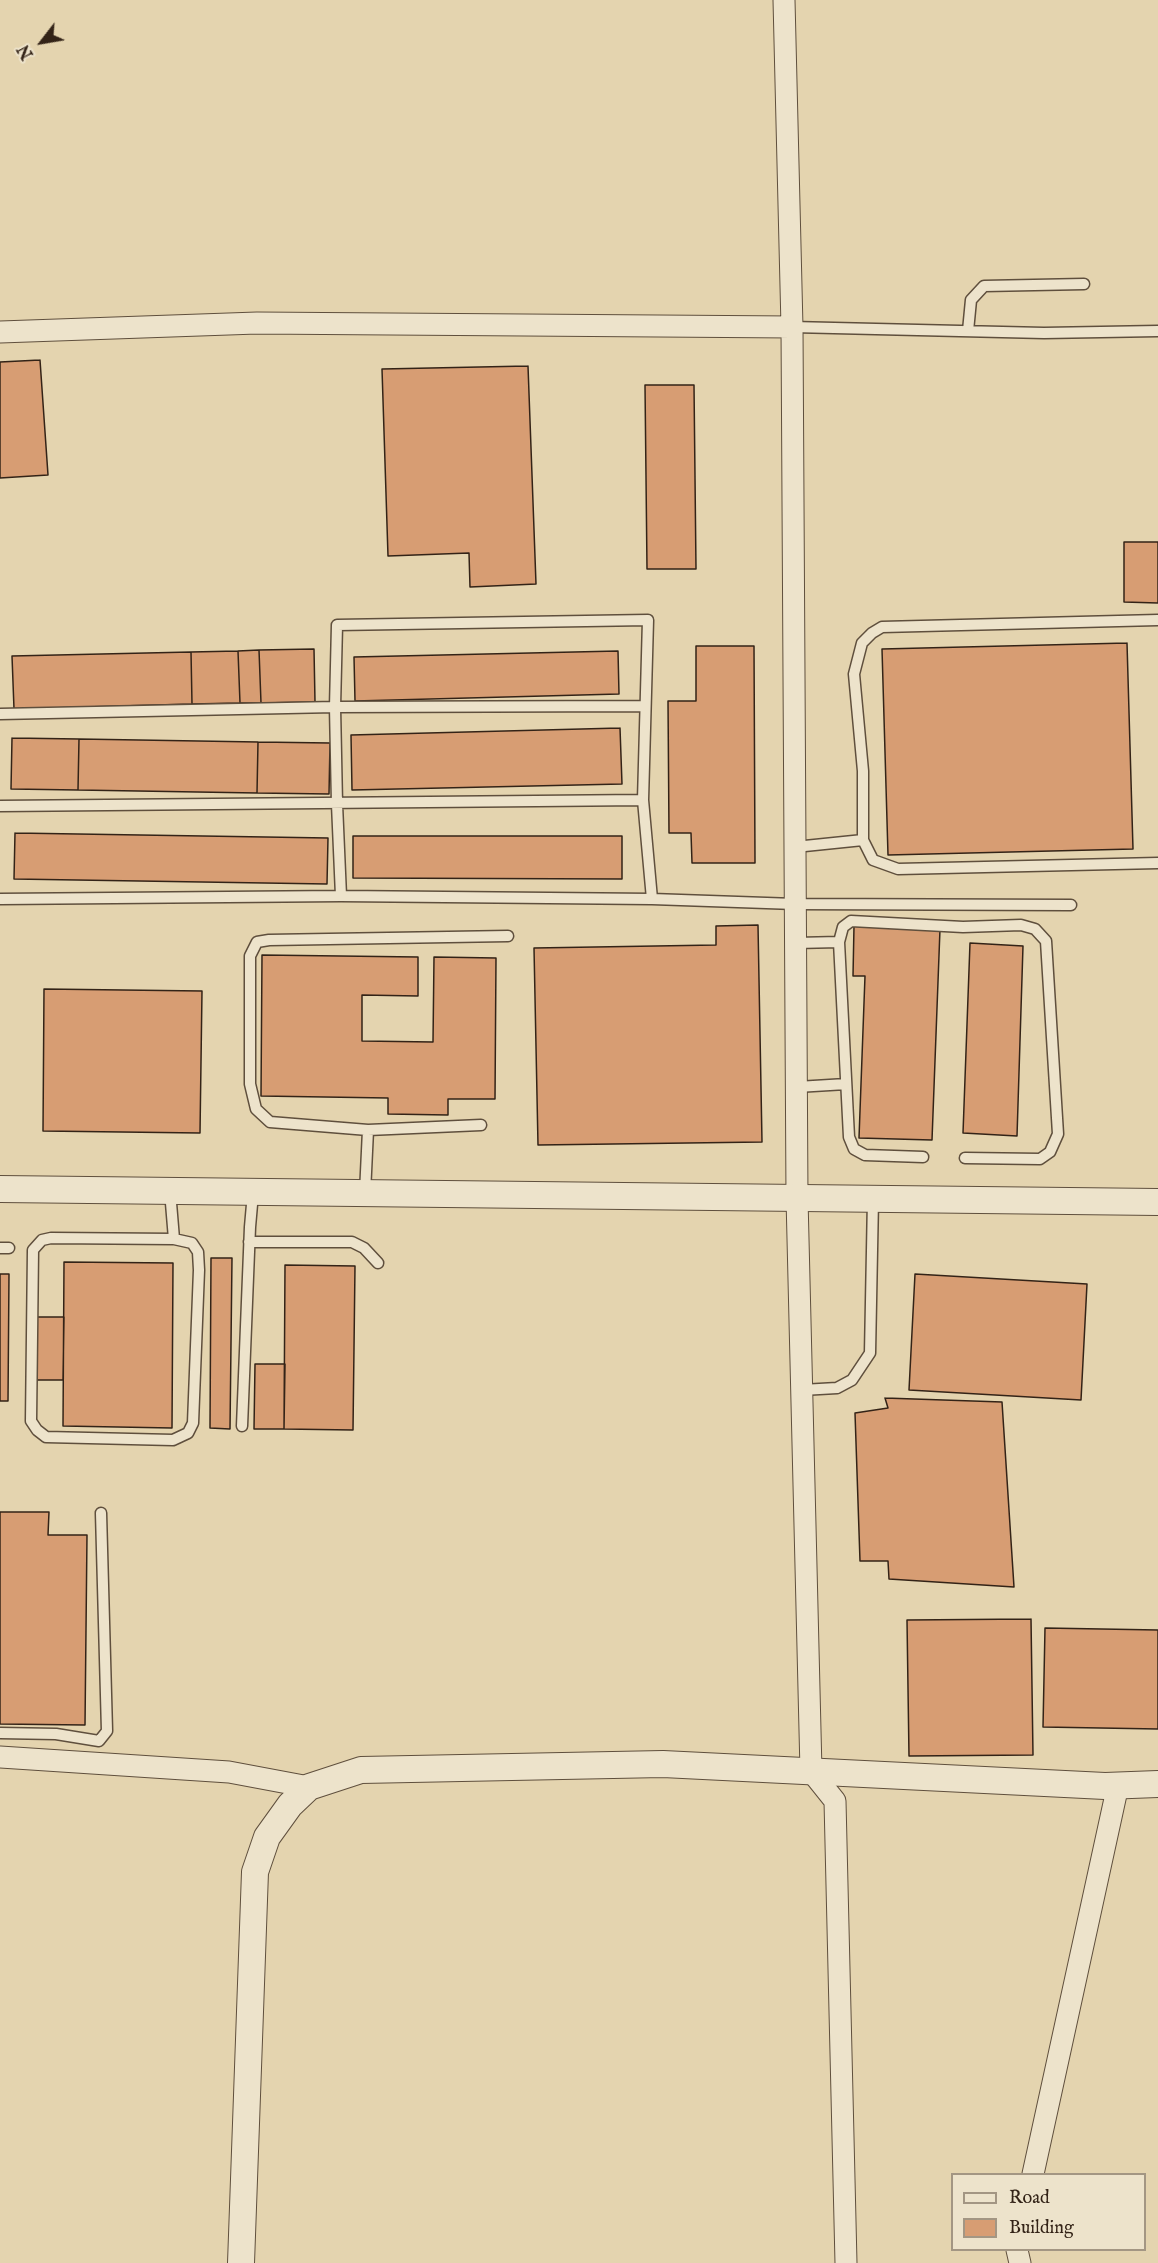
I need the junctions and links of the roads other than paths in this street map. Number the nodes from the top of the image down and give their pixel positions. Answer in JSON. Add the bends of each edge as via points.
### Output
{"nodes":[{"id":1,"x":784,"y":0,"type":"edge"},
{"id":2,"x":1084,"y":284,"type":"dead end"},
{"id":3,"x":792,"y":327,"type":"junction"},
{"id":4,"x":968,"y":331,"type":"junction"},
{"id":5,"x":1158,"y":331,"type":"edge"},
{"id":6,"x":0,"y":332,"type":"edge"},
{"id":7,"x":1158,"y":620,"type":"edge"},
{"id":8,"x":645,"y":706,"type":"junction"},
{"id":9,"x":335,"y":707,"type":"junction"},
{"id":10,"x":0,"y":714,"type":"edge"},
{"id":11,"x":643,"y":800,"type":"junction"},
{"id":12,"x":337,"y":804,"type":"junction"},
{"id":13,"x":0,"y":806,"type":"edge"},
{"id":14,"x":863,"y":840,"type":"junction"},
{"id":15,"x":795,"y":847,"type":"junction"},
{"id":16,"x":1158,"y":863,"type":"edge"},
{"id":17,"x":341,"y":896,"type":"junction"},
{"id":18,"x":652,"y":898,"type":"junction"},
{"id":19,"x":0,"y":899,"type":"edge"},
{"id":20,"x":795,"y":904,"type":"junction"},
{"id":21,"x":1071,"y":905,"type":"dead end"},
{"id":22,"x":508,"y":936,"type":"dead end"},
{"id":23,"x":839,"y":942,"type":"junction"},
{"id":24,"x":796,"y":943,"type":"junction"},
{"id":25,"x":846,"y":1083,"type":"junction"},
{"id":26,"x":797,"y":1086,"type":"junction"},
{"id":27,"x":481,"y":1125,"type":"dead end"},
{"id":28,"x":368,"y":1130,"type":"junction"},
{"id":29,"x":923,"y":1157,"type":"dead end"},
{"id":30,"x":965,"y":1158,"type":"dead end"},
{"id":31,"x":0,"y":1189,"type":"edge"},
{"id":32,"x":170,"y":1191,"type":"junction"},
{"id":33,"x":253,"y":1192,"type":"junction"},
{"id":34,"x":365,"y":1193,"type":"junction"},
{"id":35,"x":797,"y":1198,"type":"junction"},
{"id":36,"x":873,"y":1199,"type":"junction"},
{"id":37,"x":1158,"y":1202,"type":"edge"},
{"id":38,"x":174,"y":1239,"type":"junction"},
{"id":39,"x":249,"y":1242,"type":"junction"},
{"id":40,"x":378,"y":1263,"type":"dead end"},
{"id":41,"x":802,"y":1390,"type":"junction"},
{"id":42,"x":242,"y":1426,"type":"dead end"},
{"id":43,"x":101,"y":1513,"type":"dead end"},
{"id":44,"x":0,"y":1733,"type":"edge"},
{"id":45,"x":99,"y":1741,"type":"junction"},
{"id":46,"x":0,"y":1757,"type":"edge"},
{"id":47,"x":101,"y":1763,"type":"junction"},
{"id":48,"x":811,"y":1771,"type":"junction"},
{"id":49,"x":1158,"y":1784,"type":"edge"},
{"id":50,"x":1118,"y":1785,"type":"junction"},
{"id":51,"x":309,"y":1786,"type":"junction"},
{"id":52,"x":1033,"y":2173,"type":"edge"},
{"id":53,"x":241,"y":2263,"type":"edge"},
{"id":54,"x":846,"y":2263,"type":"edge"}],
"edges":[{"from":1,"to":3,"type":"street"},
{"from":2,"to":4,"type":"lane","via":[[984,286],[970,300]]},
{"from":3,"to":4,"type":"lane"},
{"from":3,"to":6,"type":"street","via":[[258,323]]},
{"from":3,"to":15,"type":"street"},
{"from":4,"to":5,"type":"lane"},
{"from":7,"to":14,"type":"lane","via":[[882,627],[872,633],[862,643],[854,674]]},
{"from":8,"to":9,"type":"lane"},
{"from":8,"to":9,"type":"lane","via":[[648,620],[337,625]]},
{"from":8,"to":11,"type":"lane"},
{"from":9,"to":10,"type":"lane"},
{"from":9,"to":12,"type":"lane"},
{"from":11,"to":12,"type":"lane"},
{"from":11,"to":18,"type":"lane"},
{"from":12,"to":13,"type":"lane"},
{"from":12,"to":17,"type":"lane"},
{"from":14,"to":15,"type":"lane"},
{"from":14,"to":16,"type":"lane","via":[[873,860],[898,869]]},
{"from":15,"to":20,"type":"street"},
{"from":17,"to":18,"type":"lane"},
{"from":17,"to":19,"type":"lane"},
{"from":18,"to":20,"type":"lane"},
{"from":20,"to":21,"type":"lane"},
{"from":20,"to":24,"type":"street"},
{"from":22,"to":28,"type":"lane","via":[[257,942],[250,956],[250,1084],[256,1109],[270,1122]]},
{"from":23,"to":24,"type":"lane"},
{"from":23,"to":25,"type":"lane"},
{"from":23,"to":30,"type":"lane","via":[[843,927],[851,921],[963,927],[1021,925],[1035,929],[1046,940],[1058,1134],[1050,1152],[1040,1158]]},
{"from":24,"to":26,"type":"street"},
{"from":25,"to":26,"type":"lane"},
{"from":25,"to":29,"type":"lane","via":[[849,1137],[854,1149],[865,1155]]},
{"from":26,"to":35,"type":"street"},
{"from":27,"to":28,"type":"lane"},
{"from":28,"to":34,"type":"lane"},
{"from":31,"to":32,"type":"street"},
{"from":32,"to":33,"type":"street"},
{"from":32,"to":38,"type":"lane"},
{"from":33,"to":34,"type":"street"},
{"from":33,"to":39,"type":"lane"},
{"from":34,"to":35,"type":"street"},
{"from":35,"to":36,"type":"street"},
{"from":35,"to":41,"type":"street"},
{"from":36,"to":37,"type":"street"},
{"from":36,"to":41,"type":"lane","via":[[870,1353],[852,1380],[837,1388]]},
{"from":38,"to":38,"type":"lane","via":[[192,1243],[198,1252],[193,1423],[188,1433],[173,1440],[46,1437],[31,1421],[33,1250],[42,1240],[51,1238]]},
{"from":39,"to":40,"type":"lane","via":[[352,1242]]},
{"from":39,"to":42,"type":"lane"},
{"from":41,"to":48,"type":"street"},
{"from":43,"to":45,"type":"lane","via":[[107,1731]]},
{"from":44,"to":45,"type":"lane","via":[[56,1734]]},
{"from":45,"to":47,"type":"lane"},
{"from":46,"to":47,"type":"street"},
{"from":47,"to":51,"type":"street","via":[[229,1772]]},
{"from":48,"to":50,"type":"street"},
{"from":48,"to":51,"type":"street","via":[[663,1764],[361,1770]]},
{"from":48,"to":54,"type":"street","via":[[835,1801]]},
{"from":49,"to":50,"type":"street"},
{"from":50,"to":52,"type":"street"},
{"from":51,"to":53,"type":"street","via":[[267,1837],[255,1872]]}]}
